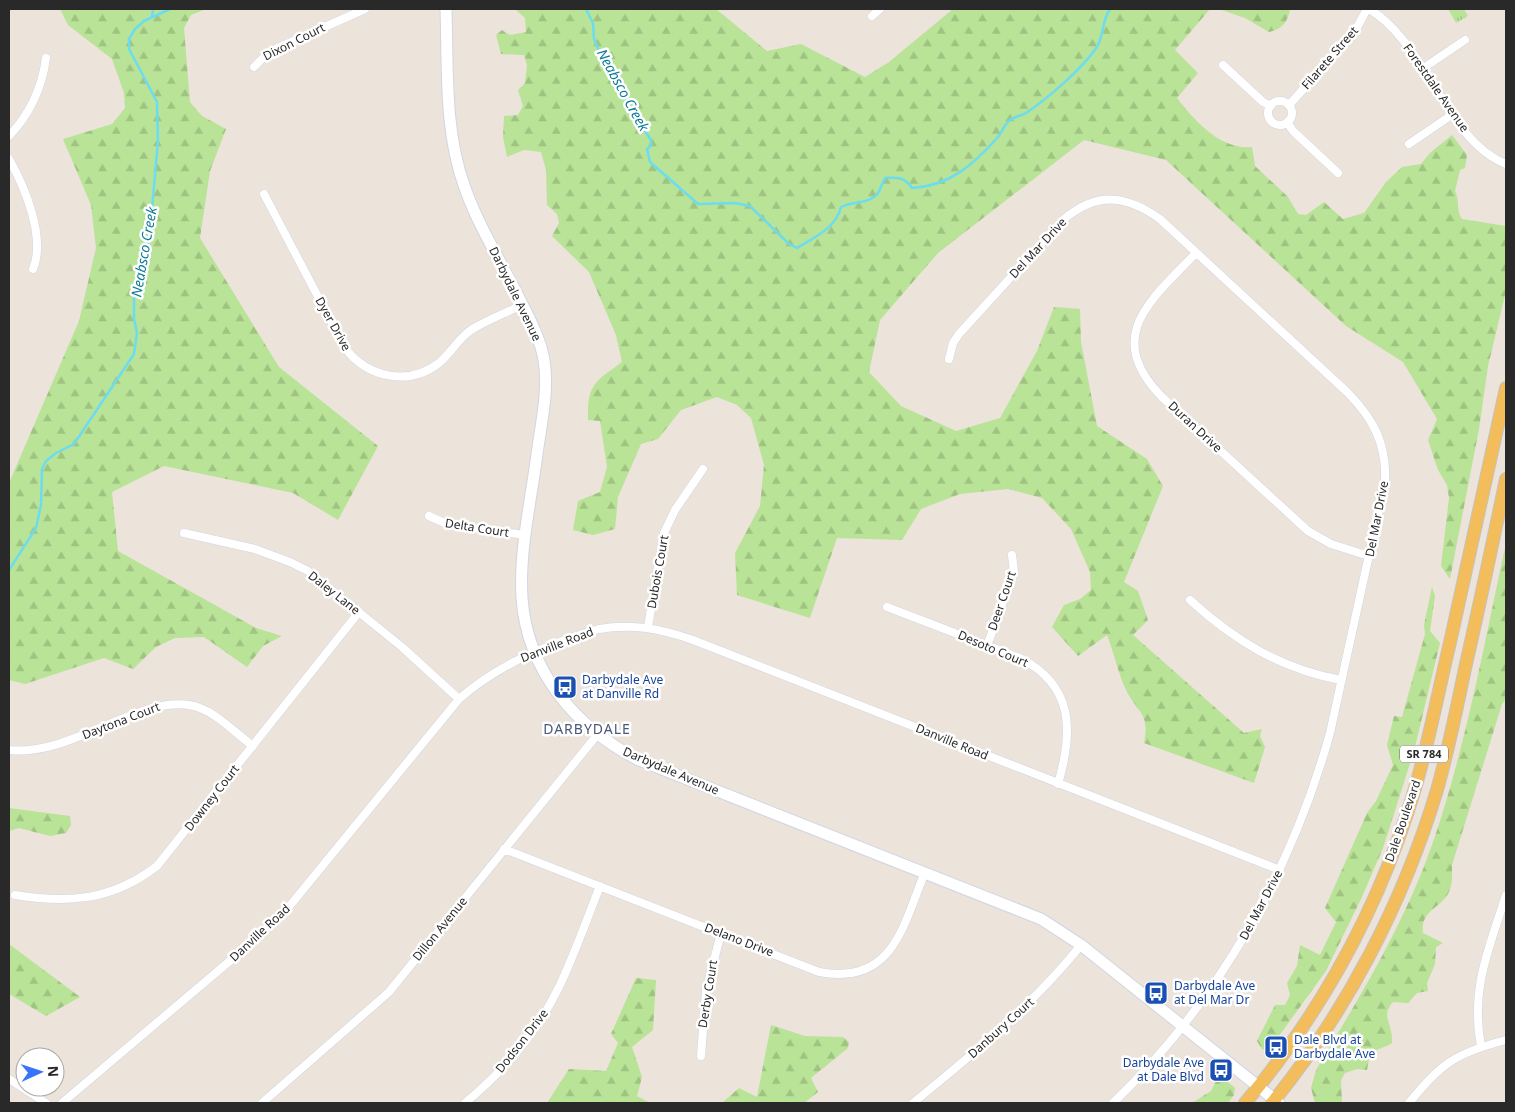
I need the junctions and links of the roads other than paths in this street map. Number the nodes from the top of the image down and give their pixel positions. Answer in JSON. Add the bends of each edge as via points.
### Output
{"nodes":[{"id":1,"x":365,"y":9,"type":"edge"},
{"id":2,"x":446,"y":9,"type":"edge"},
{"id":3,"x":880,"y":9,"type":"edge"},
{"id":4,"x":1368,"y":9,"type":"edge"},
{"id":5,"x":872,"y":16,"type":"dead end"},
{"id":6,"x":1465,"y":40,"type":"dead end"},
{"id":7,"x":46,"y":58,"type":"dead end"},
{"id":8,"x":1223,"y":65,"type":"dead end"},
{"id":9,"x":254,"y":67,"type":"dead end"},
{"id":10,"x":1422,"y":69,"type":"junction"},
{"id":11,"x":1289,"y":105,"type":"junction"},
{"id":12,"x":1271,"y":106,"type":"junction"},
{"id":13,"x":1454,"y":114,"type":"junction"},
{"id":14,"x":1288,"y":122,"type":"junction"},
{"id":15,"x":9,"y":136,"type":"edge"},
{"id":16,"x":1410,"y":144,"type":"dead end"},
{"id":17,"x":9,"y":159,"type":"edge"},
{"id":18,"x":1506,"y":164,"type":"edge"},
{"id":19,"x":1338,"y":173,"type":"dead end"},
{"id":20,"x":264,"y":194,"type":"dead end"},
{"id":21,"x":1196,"y":253,"type":"junction"},
{"id":22,"x":33,"y":269,"type":"dead end"},
{"id":23,"x":522,"y":305,"type":"junction"},
{"id":24,"x":950,"y":359,"type":"dead end"},
{"id":25,"x":1506,"y":388,"type":"edge"},
{"id":26,"x":704,"y":469,"type":"dead end"},
{"id":27,"x":1506,"y":479,"type":"edge"},
{"id":28,"x":429,"y":516,"type":"dead end"},
{"id":29,"x":184,"y":533,"type":"dead end"},
{"id":30,"x":526,"y":535,"type":"junction"},
{"id":31,"x":1012,"y":555,"type":"dead end"},
{"id":32,"x":1370,"y":556,"type":"junction"},
{"id":33,"x":1190,"y":600,"type":"dead end"},
{"id":34,"x":887,"y":607,"type":"dead end"},
{"id":35,"x":359,"y":612,"type":"junction"},
{"id":36,"x":648,"y":627,"type":"junction"},
{"id":37,"x":987,"y":646,"type":"junction"},
{"id":38,"x":535,"y":653,"type":"junction"},
{"id":39,"x":1342,"y":680,"type":"junction"},
{"id":40,"x":458,"y":699,"type":"junction"},
{"id":41,"x":597,"y":735,"type":"junction"},
{"id":42,"x":253,"y":746,"type":"junction"},
{"id":43,"x":9,"y":750,"type":"edge"},
{"id":44,"x":1058,"y":784,"type":"junction"},
{"id":45,"x":504,"y":849,"type":"junction"},
{"id":46,"x":1280,"y":870,"type":"junction"},
{"id":47,"x":925,"y":872,"type":"junction"},
{"id":48,"x":600,"y":886,"type":"junction"},
{"id":49,"x":15,"y":895,"type":"dead end"},
{"id":50,"x":1506,"y":895,"type":"edge"},
{"id":51,"x":721,"y":933,"type":"junction"},
{"id":52,"x":1081,"y":945,"type":"junction"},
{"id":53,"x":1183,"y":1027,"type":"junction"},
{"id":54,"x":1506,"y":1040,"type":"edge"},
{"id":55,"x":1481,"y":1046,"type":"junction"},
{"id":56,"x":702,"y":1056,"type":"dead end"},
{"id":57,"x":9,"y":1080,"type":"edge"},
{"id":58,"x":1259,"y":1087,"type":"junction"},
{"id":59,"x":1276,"y":1102,"type":"edge"},
{"id":60,"x":46,"y":1103,"type":"edge"},
{"id":61,"x":62,"y":1103,"type":"edge"},
{"id":62,"x":262,"y":1103,"type":"edge"},
{"id":63,"x":465,"y":1103,"type":"edge"},
{"id":64,"x":913,"y":1103,"type":"edge"},
{"id":65,"x":1113,"y":1103,"type":"edge"},
{"id":66,"x":1245,"y":1103,"type":"edge"},
{"id":67,"x":1409,"y":1103,"type":"edge"}],
"edges":[{"from":1,"to":9,"type":"street","name":"Dixon Court","via":[[268,52]]},
{"from":2,"to":23,"type":"street","name":"Darbydale Avenue","via":[[452,130],[458,166],[475,213]]},
{"from":3,"to":5,"type":"street"},
{"from":4,"to":10,"type":"street","name":"Forestdale Avenue","via":[[1392,26]]},
{"from":4,"to":11,"type":"street","name":"Filarete Street","via":[[1354,34]]},
{"from":6,"to":10,"type":"street"},
{"from":7,"to":15,"type":"street","via":[[36,96]]},
{"from":8,"to":12,"type":"street"},
{"from":10,"to":13,"type":"street","name":"Forestdale Avenue"},
{"from":11,"to":12,"type":"street","via":[[1279,101]]},
{"from":11,"to":14,"type":"street","via":[[1292,114]]},
{"from":12,"to":14,"type":"street","via":[[1269,116],[1273,122],[1279,125]]},
{"from":13,"to":16,"type":"street"},
{"from":13,"to":18,"type":"street","name":"Forestdale Avenue","via":[[1481,149]]},
{"from":14,"to":19,"type":"street","via":[[1291,129]]},
{"from":17,"to":22,"type":"street","via":[[22,186],[37,238],[38,258]]},
{"from":20,"to":23,"type":"street","name":"Dyer Drive","via":[[338,337],[352,358],[372,372],[404,376],[427,370],[472,330]]},
{"from":21,"to":24,"type":"street","name":"Del Mar Drive","via":[[1160,218],[1136,204],[1116,199],[1083,206],[1063,220],[959,334]]},
{"from":21,"to":32,"type":"street","name":"Del Mar Drive","via":[[1347,392],[1371,419],[1382,442],[1386,467]]},
{"from":21,"to":32,"type":"street","name":"Duran Drive","via":[[1150,301],[1138,321],[1134,345],[1144,376],[1308,531],[1331,544]]},
{"from":23,"to":30,"type":"street","name":"Darbydale Avenue","via":[[539,341],[545,376]]},
{"from":25,"to":58,"type":"main road","name":"Dale Boulevard","number":"SR 784","via":[[1431,727],[1407,815],[1347,953],[1307,1022]]},
{"from":26,"to":36,"type":"street","name":"Dubois Court","via":[[675,510],[664,533]]},
{"from":27,"to":59,"type":"main road","name":"Dale Boulevard","number":"SR 784","via":[[1450,741],[1411,864],[1369,957],[1317,1043]]},
{"from":28,"to":30,"type":"street","name":"Delta Court","via":[[449,525]]},
{"from":29,"to":35,"type":"street","name":"Daley Lane","via":[[255,549],[290,562],[316,577]]},
{"from":30,"to":38,"type":"street","name":"Darbydale Avenue","via":[[522,598]]},
{"from":31,"to":37,"type":"street","name":"Deer Court","via":[[1014,572]]},
{"from":32,"to":39,"type":"street","name":"Del Mar Drive"},
{"from":33,"to":39,"type":"street","via":[[1230,634],[1266,656],[1302,671]]},
{"from":34,"to":37,"type":"street","name":"Desoto Court"},
{"from":35,"to":40,"type":"street","name":"Daley Lane"},
{"from":35,"to":42,"type":"street","name":"Downey Court"},
{"from":36,"to":38,"type":"street","name":"Danville Road","via":[[599,629]]},
{"from":36,"to":44,"type":"street","name":"Danville Road","via":[[693,640]]},
{"from":37,"to":44,"type":"street","name":"Desoto Court","via":[[1030,663],[1057,692],[1066,713],[1068,740]]},
{"from":38,"to":40,"type":"street","name":"Danville Road","via":[[492,673]]},
{"from":38,"to":41,"type":"street","name":"Darbydale Avenue","via":[[563,701]]},
{"from":39,"to":46,"type":"street","name":"Del Mar Drive","via":[[1321,766]]},
{"from":40,"to":61,"type":"street","name":"Danville Road","via":[[283,913]]},
{"from":41,"to":45,"type":"street","name":"Dillon Avenue"},
{"from":41,"to":47,"type":"street","name":"Darbydale Avenue","via":[[639,760]]},
{"from":42,"to":43,"type":"street","name":"Daytona Court","via":[[207,711],[178,703],[154,707],[59,745],[30,751]]},
{"from":42,"to":49,"type":"street","name":"Downey Court","via":[[165,857],[147,874],[110,892],[75,900]]},
{"from":44,"to":46,"type":"street","name":"Danville Road"},
{"from":45,"to":48,"type":"street","name":"Delano Drive"},
{"from":45,"to":62,"type":"street","name":"Dillon Avenue","via":[[389,992]]},
{"from":46,"to":53,"type":"street","name":"Del Mar Drive","via":[[1242,941]]},
{"from":47,"to":51,"type":"street","name":"Delano Drive","via":[[896,944],[881,961],[862,971],[842,975],[819,972]]},
{"from":47,"to":52,"type":"street","name":"Darbydale Avenue","via":[[1041,919]]},
{"from":48,"to":51,"type":"street","name":"Delano Drive"},
{"from":48,"to":63,"type":"street","name":"Dodson Drive","via":[[547,1009],[516,1053]]},
{"from":50,"to":55,"type":"street","via":[[1478,987],[1477,1017]]},
{"from":51,"to":56,"type":"street","name":"Derby Court","via":[[706,990]]},
{"from":52,"to":53,"type":"street","name":"Darbydale Avenue"},
{"from":52,"to":64,"type":"street","name":"Danbury Court","via":[[1015,1018]]},
{"from":53,"to":58,"type":"street","name":"Darbydale Avenue"},
{"from":53,"to":65,"type":"street","name":"Del Mar Drive"},
{"from":54,"to":55,"type":"street"},
{"from":55,"to":67,"type":"street","via":[[1443,1066]]},
{"from":57,"to":60,"type":"street"},
{"from":58,"to":59,"type":"street"},
{"from":58,"to":66,"type":"main road","name":"Dale Boulevard","number":"SR 784"}]}
